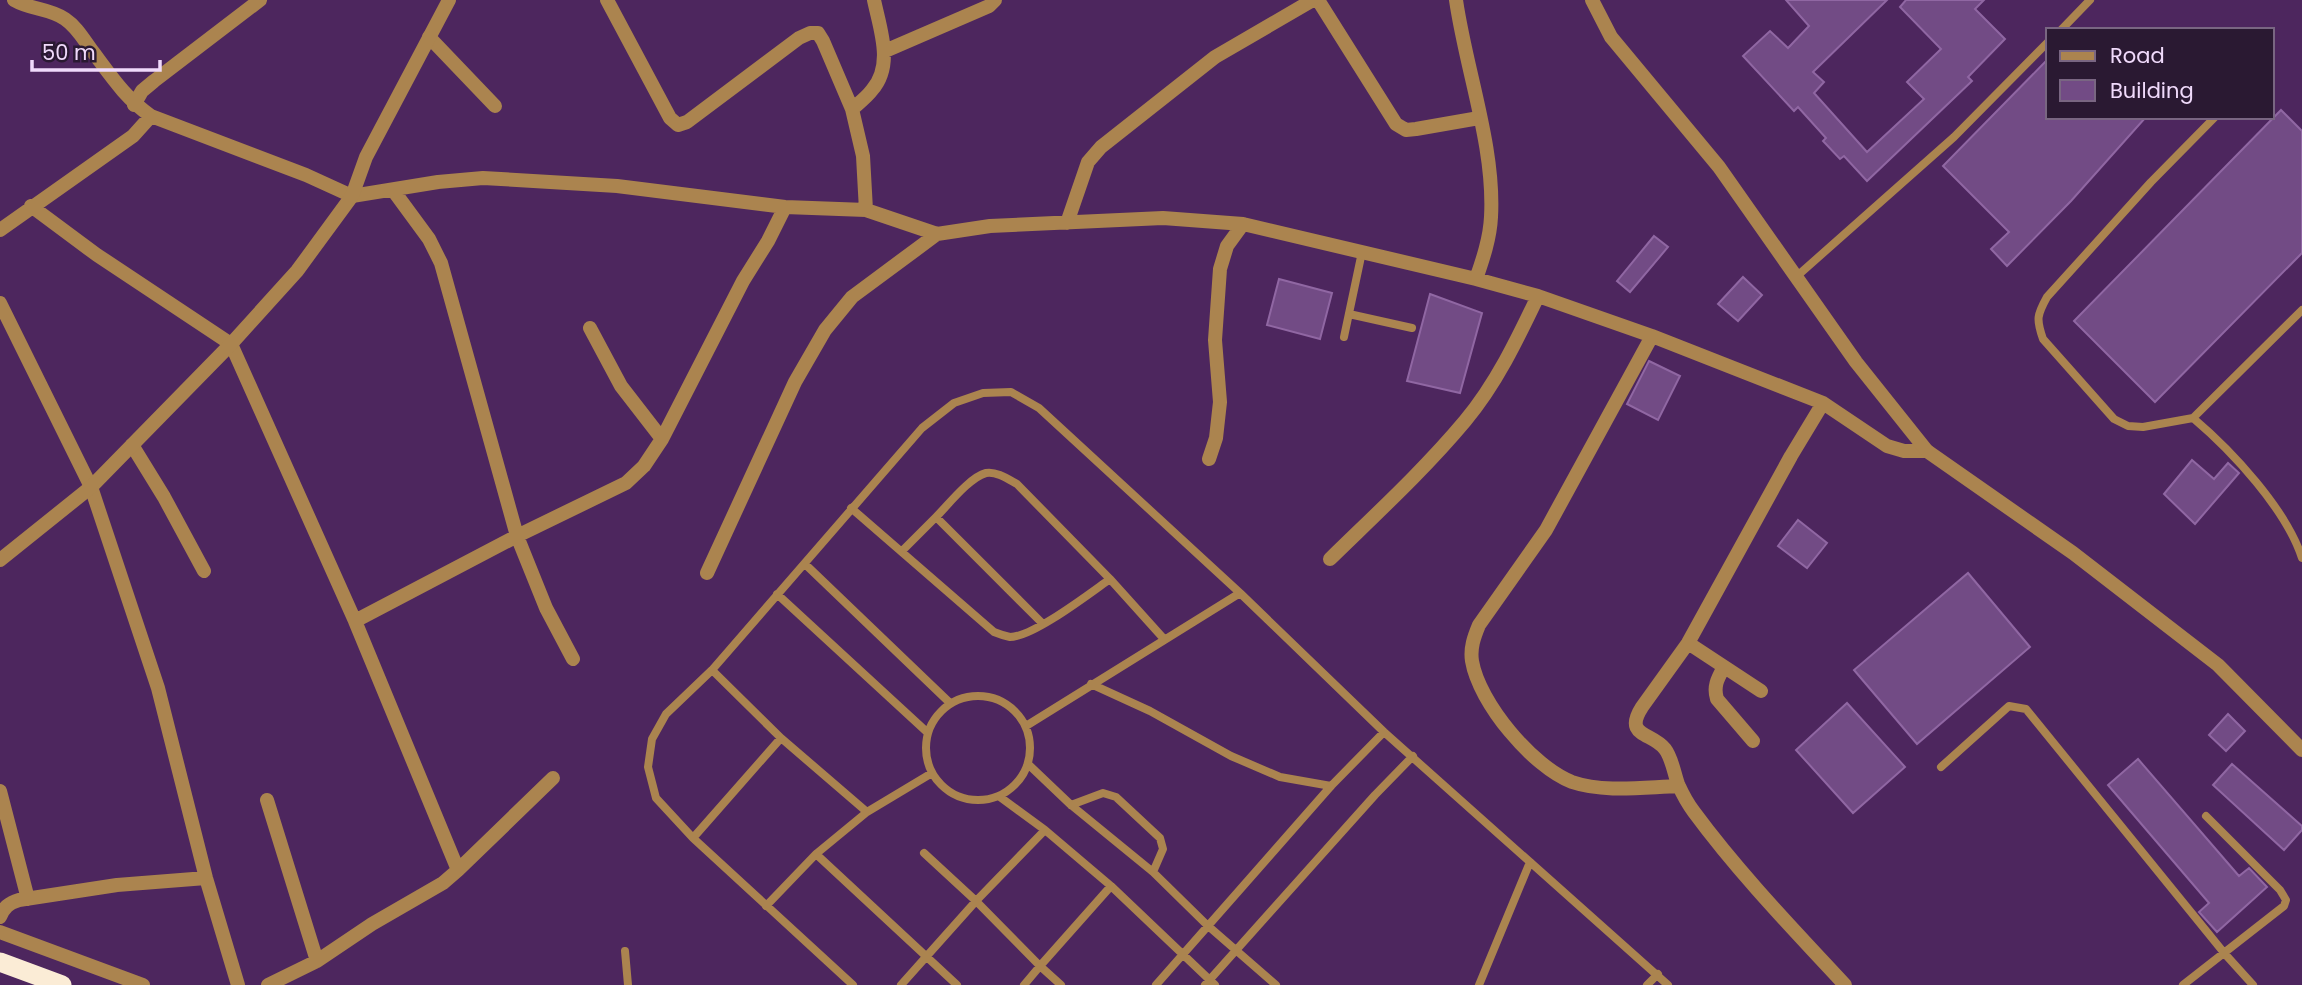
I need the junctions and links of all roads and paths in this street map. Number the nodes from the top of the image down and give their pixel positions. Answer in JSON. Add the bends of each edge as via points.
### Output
{"nodes":[{"id":1,"x":15,"y":0,"type":"edge"},
{"id":2,"x":260,"y":0,"type":"edge"},
{"id":3,"x":607,"y":0,"type":"edge"},
{"id":4,"x":874,"y":0,"type":"edge"},
{"id":5,"x":995,"y":0,"type":"edge"},
{"id":6,"x":1316,"y":0,"type":"edge"},
{"id":7,"x":1456,"y":0,"type":"edge"},
{"id":8,"x":1592,"y":0,"type":"edge"},
{"id":9,"x":2090,"y":0,"type":"edge"},
{"id":10,"x":445,"y":2,"type":"edge"},
{"id":11,"x":53,"y":5,"type":"edge"},
{"id":12,"x":2062,"y":28,"type":"edge"},
{"id":13,"x":429,"y":37,"type":"junction"},
{"id":14,"x":2046,"y":44,"type":"edge"},
{"id":15,"x":885,"y":51,"type":"junction"},
{"id":16,"x":134,"y":105,"type":"junction"},
{"id":17,"x":495,"y":106,"type":"dead end"},
{"id":18,"x":852,"y":109,"type":"junction"},
{"id":19,"x":151,"y":117,"type":"junction"},
{"id":20,"x":1479,"y":118,"type":"junction"},
{"id":21,"x":2213,"y":119,"type":"edge"},
{"id":22,"x":393,"y":190,"type":"junction"},
{"id":23,"x":352,"y":196,"type":"junction"},
{"id":24,"x":31,"y":206,"type":"junction"},
{"id":25,"x":785,"y":207,"type":"junction"},
{"id":26,"x":866,"y":210,"type":"junction"},
{"id":27,"x":1067,"y":223,"type":"junction"},
{"id":28,"x":1243,"y":224,"type":"junction"},
{"id":29,"x":0,"y":230,"type":"edge"},
{"id":30,"x":937,"y":234,"type":"junction"},
{"id":31,"x":1362,"y":252,"type":"junction"},
{"id":32,"x":1796,"y":277,"type":"junction"},
{"id":33,"x":1476,"y":279,"type":"junction"},
{"id":34,"x":1538,"y":296,"type":"junction"},
{"id":35,"x":0,"y":303,"type":"edge"},
{"id":36,"x":2302,"y":310,"type":"edge"},
{"id":37,"x":1349,"y":314,"type":"junction"},
{"id":38,"x":590,"y":328,"type":"dead end"},
{"id":39,"x":1412,"y":328,"type":"dead end"},
{"id":40,"x":1652,"y":336,"type":"junction"},
{"id":41,"x":1344,"y":337,"type":"dead end"},
{"id":42,"x":231,"y":344,"type":"junction"},
{"id":43,"x":1823,"y":403,"type":"junction"},
{"id":44,"x":2193,"y":418,"type":"junction"},
{"id":45,"x":662,"y":439,"type":"junction"},
{"id":46,"x":132,"y":445,"type":"junction"},
{"id":47,"x":1927,"y":450,"type":"junction"},
{"id":48,"x":1209,"y":459,"type":"dead end"},
{"id":49,"x":92,"y":487,"type":"junction"},
{"id":50,"x":851,"y":508,"type":"junction"},
{"id":51,"x":936,"y":517,"type":"junction"},
{"id":52,"x":2298,"y":533,"type":"edge"},
{"id":53,"x":517,"y":536,"type":"junction"},
{"id":54,"x":902,"y":551,"type":"junction"},
{"id":55,"x":2302,"y":558,"type":"edge"},
{"id":56,"x":1330,"y":559,"type":"dead end"},
{"id":57,"x":0,"y":560,"type":"edge"},
{"id":58,"x":805,"y":564,"type":"junction"},
{"id":59,"x":204,"y":571,"type":"dead end"},
{"id":60,"x":707,"y":573,"type":"dead end"},
{"id":61,"x":1110,"y":579,"type":"junction"},
{"id":62,"x":1240,"y":593,"type":"junction"},
{"id":63,"x":777,"y":594,"type":"junction"},
{"id":64,"x":355,"y":621,"type":"junction"},
{"id":65,"x":1043,"y":624,"type":"junction"},
{"id":66,"x":1164,"y":639,"type":"junction"},
{"id":67,"x":1688,"y":643,"type":"junction"},
{"id":68,"x":573,"y":659,"type":"dead end"},
{"id":69,"x":1724,"y":667,"type":"junction"},
{"id":70,"x":712,"y":670,"type":"junction"},
{"id":71,"x":1091,"y":684,"type":"junction"},
{"id":72,"x":1760,"y":691,"type":"dead end"},
{"id":73,"x":950,"y":703,"type":"junction"},
{"id":74,"x":1026,"y":726,"type":"junction"},
{"id":75,"x":1384,"y":732,"type":"junction"},
{"id":76,"x":928,"y":733,"type":"junction"},
{"id":77,"x":781,"y":738,"type":"junction"},
{"id":78,"x":1753,"y":740,"type":"dead end"},
{"id":79,"x":2302,"y":750,"type":"edge"},
{"id":80,"x":1413,"y":756,"type":"junction"},
{"id":81,"x":1029,"y":765,"type":"junction"},
{"id":82,"x":1941,"y":766,"type":"dead end"},
{"id":83,"x":932,"y":773,"type":"junction"},
{"id":84,"x":554,"y":778,"type":"dead end"},
{"id":85,"x":1331,"y":786,"type":"junction"},
{"id":86,"x":1679,"y":786,"type":"junction"},
{"id":87,"x":0,"y":791,"type":"edge"},
{"id":88,"x":1000,"y":797,"type":"junction"},
{"id":89,"x":267,"y":800,"type":"dead end"},
{"id":90,"x":1070,"y":805,"type":"junction"},
{"id":91,"x":867,"y":812,"type":"junction"},
{"id":92,"x":2206,"y":816,"type":"dead end"},
{"id":93,"x":1045,"y":830,"type":"junction"},
{"id":94,"x":692,"y":838,"type":"junction"},
{"id":95,"x":924,"y":853,"type":"dead end"},
{"id":96,"x":816,"y":854,"type":"junction"},
{"id":97,"x":1530,"y":862,"type":"junction"},
{"id":98,"x":458,"y":870,"type":"junction"},
{"id":99,"x":1153,"y":872,"type":"junction"},
{"id":100,"x":206,"y":877,"type":"junction"},
{"id":101,"x":1111,"y":886,"type":"junction"},
{"id":102,"x":28,"y":899,"type":"junction"},
{"id":103,"x":976,"y":901,"type":"junction"},
{"id":104,"x":766,"y":906,"type":"junction"},
{"id":105,"x":0,"y":917,"type":"edge"},
{"id":106,"x":1207,"y":925,"type":"junction"},
{"id":107,"x":0,"y":932,"type":"edge"},
{"id":108,"x":625,"y":951,"type":"dead end"},
{"id":109,"x":1236,"y":951,"type":"junction"},
{"id":110,"x":1184,"y":954,"type":"junction"},
{"id":111,"x":2225,"y":954,"type":"junction"},
{"id":112,"x":925,"y":956,"type":"junction"},
{"id":113,"x":317,"y":961,"type":"junction"},
{"id":114,"x":0,"y":962,"type":"edge"},
{"id":115,"x":1040,"y":966,"type":"junction"},
{"id":116,"x":1658,"y":974,"type":"junction"},
{"id":117,"x":1210,"y":983,"type":"edge"},
{"id":118,"x":61,"y":985,"type":"edge"},
{"id":119,"x":143,"y":985,"type":"edge"},
{"id":120,"x":238,"y":985,"type":"edge"},
{"id":121,"x":268,"y":985,"type":"edge"},
{"id":122,"x":628,"y":985,"type":"edge"},
{"id":123,"x":853,"y":985,"type":"edge"},
{"id":124,"x":901,"y":985,"type":"edge"},
{"id":125,"x":957,"y":985,"type":"edge"},
{"id":126,"x":1024,"y":985,"type":"edge"},
{"id":127,"x":1061,"y":985,"type":"edge"},
{"id":128,"x":1156,"y":985,"type":"edge"},
{"id":129,"x":1276,"y":985,"type":"edge"},
{"id":130,"x":1479,"y":985,"type":"edge"},
{"id":131,"x":1647,"y":985,"type":"edge"},
{"id":132,"x":1668,"y":985,"type":"edge"},
{"id":133,"x":1845,"y":985,"type":"edge"},
{"id":134,"x":2183,"y":985,"type":"edge"},
{"id":135,"x":2253,"y":985,"type":"edge"}],
"edges":[{"from":1,"to":11,"type":"street","via":[[29,8]]},
{"from":2,"to":16,"type":"street","via":[[142,91]]},
{"from":3,"to":18,"type":"street","via":[[678,125],[810,33],[818,33],[823,41]]},
{"from":4,"to":15,"type":"street"},
{"from":5,"to":15,"type":"street"},
{"from":6,"to":20,"type":"street","via":[[1396,124],[1406,130]]},
{"from":6,"to":27,"type":"street","via":[[1215,57],[1101,147],[1088,162]]},
{"from":7,"to":20,"type":"street"},
{"from":8,"to":32,"type":"street","via":[[1611,37],[1719,167]]},
{"from":9,"to":12,"type":"lane"},
{"from":10,"to":13,"type":"street"},
{"from":11,"to":16,"type":"street","via":[[77,29]]},
{"from":13,"to":17,"type":"street"},
{"from":13,"to":23,"type":"street","via":[[366,157]]},
{"from":14,"to":32,"type":"lane","via":[[1954,137]]},
{"from":15,"to":18,"type":"street","via":[[881,75]]},
{"from":16,"to":19,"type":"street"},
{"from":18,"to":26,"type":"street","via":[[863,156]]},
{"from":19,"to":23,"type":"street"},
{"from":19,"to":24,"type":"street","via":[[133,136]]},
{"from":20,"to":33,"type":"street","via":[[1492,191],[1487,244]]},
{"from":21,"to":44,"type":"lane","via":[[2116,220],[2038,313],[2043,339],[2114,419],[2143,428]]},
{"from":22,"to":23,"type":"street"},
{"from":22,"to":25,"type":"street","via":[[483,178],[617,186]]},
{"from":22,"to":53,"type":"street","via":[[441,263]]},
{"from":23,"to":42,"type":"street","via":[[297,271]]},
{"from":24,"to":29,"type":"street"},
{"from":24,"to":42,"type":"street"},
{"from":25,"to":26,"type":"street"},
{"from":25,"to":45,"type":"street"},
{"from":26,"to":30,"type":"street"},
{"from":27,"to":28,"type":"street","via":[[1163,218]]},
{"from":27,"to":30,"type":"street","via":[[990,226]]},
{"from":28,"to":31,"type":"street"},
{"from":28,"to":48,"type":"street","via":[[1227,246],[1220,269],[1215,340],[1220,401]]},
{"from":30,"to":60,"type":"street","via":[[852,298],[824,330],[795,382]]},
{"from":31,"to":33,"type":"street"},
{"from":31,"to":37,"type":"lane"},
{"from":32,"to":47,"type":"street"},
{"from":33,"to":34,"type":"street"},
{"from":34,"to":40,"type":"street"},
{"from":34,"to":56,"type":"street","via":[[1510,357],[1466,419]]},
{"from":35,"to":49,"type":"street"},
{"from":36,"to":44,"type":"lane"},
{"from":37,"to":39,"type":"lane"},
{"from":37,"to":41,"type":"lane"},
{"from":38,"to":45,"type":"street","via":[[621,386]]},
{"from":40,"to":43,"type":"street"},
{"from":40,"to":86,"type":"street","via":[[1546,530],[1479,625],[1472,661],[1498,716],[1552,772],[1574,783],[1605,788]]},
{"from":42,"to":46,"type":"street"},
{"from":42,"to":64,"type":"street"},
{"from":43,"to":47,"type":"street","via":[[1887,446]]},
{"from":43,"to":67,"type":"street"},
{"from":44,"to":52,"type":"lane"},
{"from":45,"to":53,"type":"street","via":[[626,483]]},
{"from":46,"to":49,"type":"street"},
{"from":46,"to":59,"type":"street"},
{"from":47,"to":79,"type":"street","via":[[2073,553],[2218,665]]},
{"from":49,"to":57,"type":"street"},
{"from":49,"to":100,"type":"street","via":[[158,688]]},
{"from":50,"to":54,"type":"lane"},
{"from":50,"to":58,"type":"lane"},
{"from":50,"to":62,"type":"lane","via":[[922,428],[954,403],[983,393],[1012,392],[1038,408]]},
{"from":51,"to":54,"type":"lane"},
{"from":51,"to":61,"type":"lane","via":[[973,480],[987,473],[999,474],[1017,484]]},
{"from":51,"to":65,"type":"lane"},
{"from":52,"to":55,"type":"lane"},
{"from":53,"to":64,"type":"street"},
{"from":53,"to":68,"type":"street"},
{"from":54,"to":65,"type":"lane","via":[[994,632],[1011,637]]},
{"from":58,"to":63,"type":"lane"},
{"from":58,"to":73,"type":"lane"},
{"from":61,"to":65,"type":"lane"},
{"from":61,"to":66,"type":"lane"},
{"from":62,"to":66,"type":"lane"},
{"from":62,"to":75,"type":"lane"},
{"from":63,"to":70,"type":"lane"},
{"from":63,"to":76,"type":"lane"},
{"from":64,"to":98,"type":"street"},
{"from":66,"to":71,"type":"lane"},
{"from":67,"to":69,"type":"street"},
{"from":67,"to":86,"type":"street","via":[[1635,724],[1665,749]]},
{"from":69,"to":72,"type":"street"},
{"from":69,"to":78,"type":"street","via":[[1716,682],[1717,699]]},
{"from":70,"to":77,"type":"lane"},
{"from":70,"to":94,"type":"lane","via":[[666,714],[652,739],[648,767],[656,798]]},
{"from":71,"to":74,"type":"lane"},
{"from":71,"to":85,"type":"lane","via":[[1231,756],[1280,776]]},
{"from":73,"to":74,"type":"lane","via":[[985,695],[1016,711]]},
{"from":73,"to":76,"type":"lane","via":[[936,716]]},
{"from":74,"to":81,"type":"lane","via":[[1031,745]]},
{"from":75,"to":80,"type":"lane"},
{"from":75,"to":85,"type":"lane"},
{"from":76,"to":83,"type":"lane","via":[[926,754]]},
{"from":77,"to":91,"type":"lane"},
{"from":77,"to":94,"type":"lane"},
{"from":80,"to":97,"type":"lane"},
{"from":80,"to":109,"type":"lane"},
{"from":81,"to":88,"type":"lane","via":[[1018,784]]},
{"from":81,"to":90,"type":"lane"},
{"from":82,"to":111,"type":"lane","via":[[2009,706],[2026,709]]},
{"from":83,"to":88,"type":"lane","via":[[944,789],[961,799],[981,802]]},
{"from":83,"to":91,"type":"lane"},
{"from":84,"to":98,"type":"street"},
{"from":85,"to":106,"type":"lane"},
{"from":86,"to":133,"type":"street","via":[[1732,859]]},
{"from":87,"to":102,"type":"street"},
{"from":88,"to":93,"type":"lane"},
{"from":89,"to":113,"type":"street"},
{"from":90,"to":99,"type":"lane"},
{"from":90,"to":99,"type":"lane","via":[[1103,793],[1116,797],[1160,838],[1163,849]]},
{"from":91,"to":96,"type":"lane"},
{"from":92,"to":111,"type":"lane","via":[[2286,900]]},
{"from":93,"to":101,"type":"lane"},
{"from":93,"to":103,"type":"lane"},
{"from":94,"to":104,"type":"lane"},
{"from":95,"to":103,"type":"lane"},
{"from":96,"to":104,"type":"lane"},
{"from":96,"to":112,"type":"lane"},
{"from":97,"to":116,"type":"lane"},
{"from":97,"to":130,"type":"lane"},
{"from":98,"to":113,"type":"street"},
{"from":99,"to":106,"type":"lane"},
{"from":100,"to":102,"type":"street"},
{"from":100,"to":120,"type":"street"},
{"from":101,"to":110,"type":"lane"},
{"from":101,"to":115,"type":"lane"},
{"from":102,"to":105,"type":"street","via":[[10,903]]},
{"from":103,"to":112,"type":"lane"},
{"from":103,"to":115,"type":"lane"},
{"from":104,"to":123,"type":"lane"},
{"from":106,"to":109,"type":"lane"},
{"from":106,"to":110,"type":"lane"},
{"from":107,"to":119,"type":"street"},
{"from":108,"to":122,"type":"lane"},
{"from":109,"to":117,"type":"lane"},
{"from":109,"to":129,"type":"lane"},
{"from":110,"to":117,"type":"lane"},
{"from":110,"to":128,"type":"lane"},
{"from":111,"to":134,"type":"lane"},
{"from":111,"to":135,"type":"lane"},
{"from":112,"to":124,"type":"lane"},
{"from":112,"to":125,"type":"lane"},
{"from":113,"to":121,"type":"street"},
{"from":114,"to":118,"type":"highway"},
{"from":115,"to":126,"type":"lane"},
{"from":115,"to":127,"type":"lane"},
{"from":116,"to":131,"type":"lane"},
{"from":116,"to":132,"type":"lane"}]}
